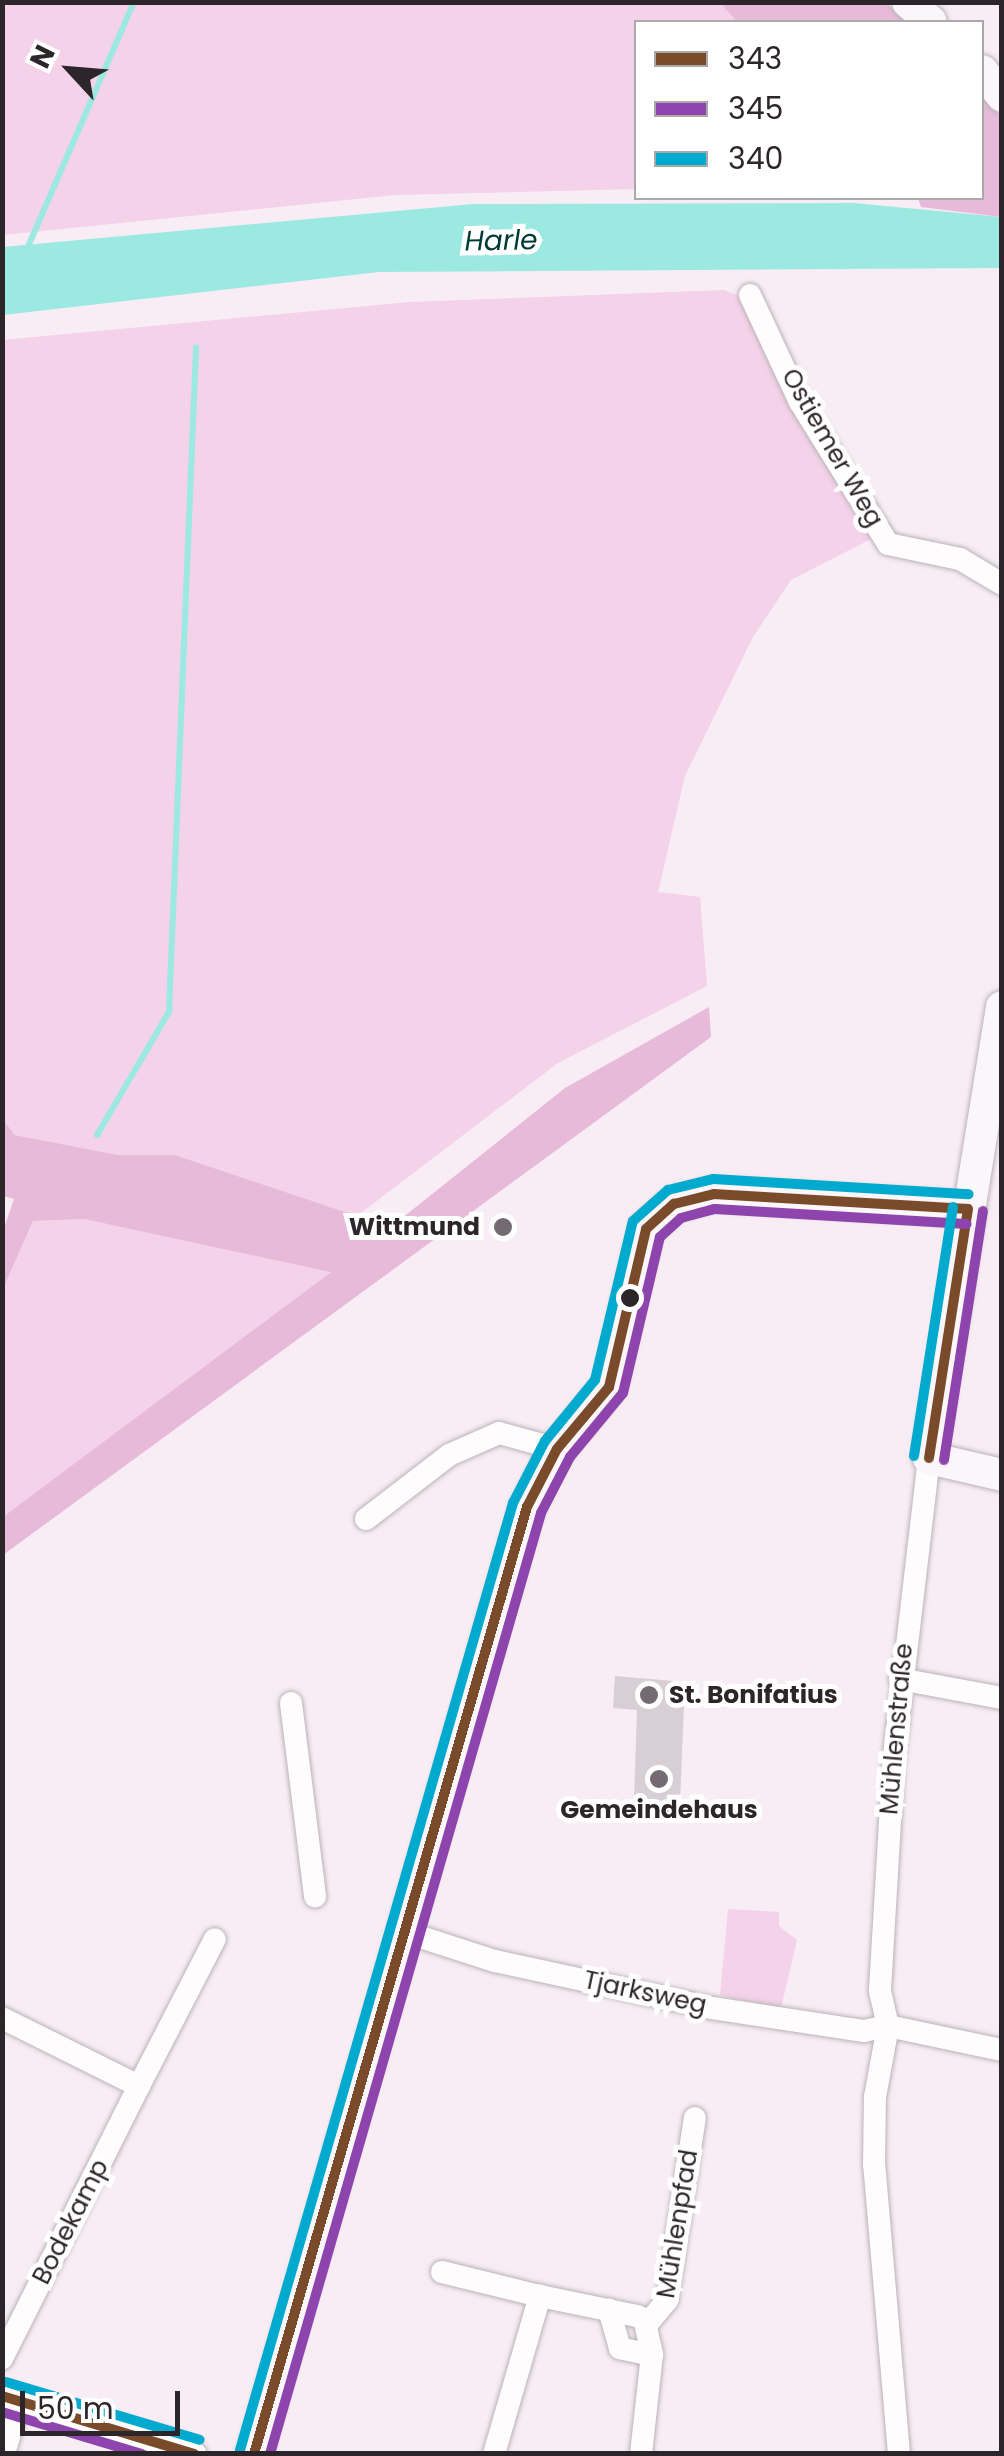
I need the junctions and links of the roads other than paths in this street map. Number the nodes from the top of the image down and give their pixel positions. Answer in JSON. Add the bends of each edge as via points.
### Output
{"nodes":[{"id":1,"x":908,"y":2,"type":"edge"},
{"id":2,"x":929,"y":20,"type":"edge"},
{"id":3,"x":984,"y":74,"type":"edge"},
{"id":4,"x":1002,"y":96,"type":"edge"},
{"id":5,"x":750,"y":295,"type":"dead end"},
{"id":6,"x":1002,"y":584,"type":"edge"},
{"id":7,"x":1002,"y":1008,"type":"edge"},
{"id":8,"x":968,"y":1210,"type":"junction"},
{"id":9,"x":557,"y":1449,"type":"junction"},
{"id":10,"x":930,"y":1458,"type":"junction"},
{"id":11,"x":1002,"y":1475,"type":"edge"},
{"id":12,"x":366,"y":1520,"type":"dead end"},
{"id":13,"x":900,"y":1678,"type":"junction"},
{"id":14,"x":1002,"y":1698,"type":"edge"},
{"id":15,"x":292,"y":1704,"type":"dead end"},
{"id":16,"x":315,"y":1897,"type":"dead end"},
{"id":17,"x":405,"y":1932,"type":"junction"},
{"id":18,"x":215,"y":1939,"type":"dead end"},
{"id":19,"x":2,"y":2018,"type":"edge"},
{"id":20,"x":888,"y":2026,"type":"junction"},
{"id":21,"x":1002,"y":2050,"type":"edge"},
{"id":22,"x":139,"y":2086,"type":"junction"},
{"id":23,"x":695,"y":2118,"type":"dead end"},
{"id":24,"x":442,"y":2272,"type":"dead end"},
{"id":25,"x":540,"y":2296,"type":"junction"},
{"id":26,"x":609,"y":2310,"type":"junction"},
{"id":27,"x":648,"y":2323,"type":"junction"},
{"id":28,"x":652,"y":2355,"type":"junction"},
{"id":29,"x":2,"y":2358,"type":"edge"},
{"id":30,"x":10,"y":2400,"type":"edge"},
{"id":31,"x":4,"y":2454,"type":"edge"},
{"id":32,"x":196,"y":2454,"type":"edge"},
{"id":33,"x":254,"y":2454,"type":"edge"},
{"id":34,"x":494,"y":2454,"type":"edge"},
{"id":35,"x":641,"y":2454,"type":"edge"},
{"id":36,"x":899,"y":2454,"type":"edge"}],
"edges":[{"from":1,"to":2,"type":"street"},
{"from":3,"to":4,"type":"street"},
{"from":5,"to":6,"type":"street","name":"Ostiemer Weg","via":[[800,402],[888,544],[960,559]]},
{"from":7,"to":8,"type":"street","name":"Mühlenstraße"},
{"from":8,"to":9,"type":"street","via":[[714,1194],[687,1200],[646,1229],[609,1387]]},
{"from":8,"to":10,"type":"street","name":"Mühlenstraße"},
{"from":9,"to":12,"type":"street","via":[[500,1433],[449,1456]]},
{"from":9,"to":17,"type":"street","via":[[527,1507]]},
{"from":10,"to":11,"type":"street"},
{"from":10,"to":13,"type":"street","name":"Mühlenstraße"},
{"from":13,"to":14,"type":"street"},
{"from":13,"to":20,"type":"street","name":"Mühlenstraße","via":[[880,1990]]},
{"from":15,"to":16,"type":"street"},
{"from":17,"to":20,"type":"street","name":"Tjarksweg","via":[[712,2008],[864,2032]]},
{"from":17,"to":33,"type":"street"},
{"from":18,"to":22,"type":"street","name":"Bodekamp"},
{"from":19,"to":22,"type":"street"},
{"from":20,"to":21,"type":"street","name":"Tjarksweg"},
{"from":20,"to":36,"type":"street","name":"Mühlenstraße","via":[[874,2165]]},
{"from":22,"to":29,"type":"street","name":"Bodekamp"},
{"from":23,"to":27,"type":"street","name":"Mühlenpfad","via":[[667,2300]]},
{"from":24,"to":25,"type":"street","name":"Mühlenpfad"},
{"from":25,"to":26,"type":"street","name":"Mühlenpfad"},
{"from":25,"to":34,"type":"street"},
{"from":26,"to":27,"type":"street","name":"Mühlenpfad"},
{"from":26,"to":28,"type":"street","via":[[620,2348]]},
{"from":27,"to":28,"type":"street","name":"Mühlenpfad"},
{"from":28,"to":35,"type":"street","name":"Mühlenpfad"},
{"from":30,"to":31,"type":"street"},
{"from":30,"to":32,"type":"street"}]}
